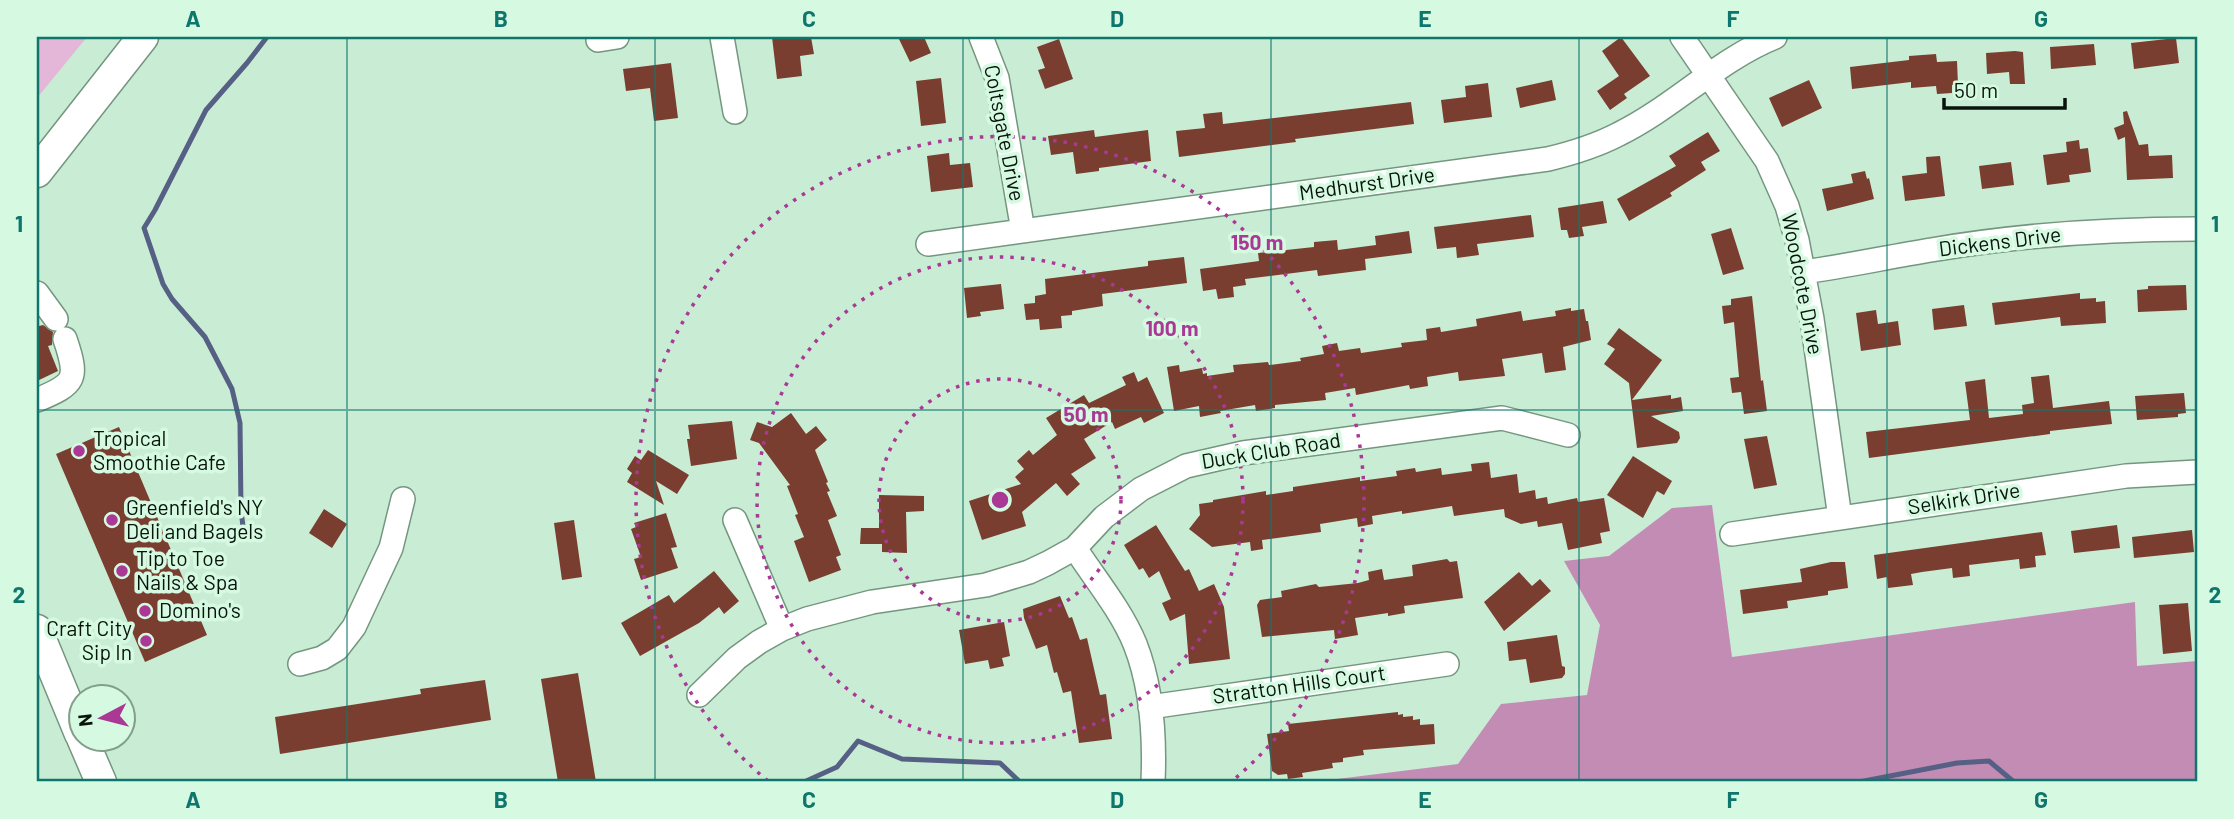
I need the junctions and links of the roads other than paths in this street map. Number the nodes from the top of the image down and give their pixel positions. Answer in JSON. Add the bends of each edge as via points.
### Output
{"nodes":[{"id":1,"x":143,"y":37,"type":"edge"},
{"id":2,"x":722,"y":37,"type":"edge"},
{"id":3,"x":981,"y":37,"type":"edge"},
{"id":4,"x":1682,"y":37,"type":"edge"},
{"id":5,"x":1775,"y":37,"type":"edge"},
{"id":6,"x":1708,"y":75,"type":"junction"},
{"id":7,"x":735,"y":112,"type":"dead end"},
{"id":8,"x":37,"y":172,"type":"edge"},
{"id":9,"x":2197,"y":229,"type":"edge"},
{"id":10,"x":1023,"y":231,"type":"junction"},
{"id":11,"x":928,"y":244,"type":"dead end"},
{"id":12,"x":1804,"y":272,"type":"junction"},
{"id":13,"x":37,"y":293,"type":"edge"},
{"id":14,"x":37,"y":400,"type":"edge"},
{"id":15,"x":1568,"y":435,"type":"dead end"},
{"id":16,"x":2197,"y":472,"type":"edge"},
{"id":17,"x":403,"y":499,"type":"dead end"},
{"id":18,"x":1840,"y":518,"type":"junction"},
{"id":19,"x":735,"y":520,"type":"dead end"},
{"id":20,"x":1732,"y":534,"type":"dead end"},
{"id":21,"x":1074,"y":548,"type":"junction"},
{"id":22,"x":782,"y":629,"type":"junction"},
{"id":23,"x":37,"y":630,"type":"edge"},
{"id":24,"x":299,"y":664,"type":"dead end"},
{"id":25,"x":1447,"y":664,"type":"dead end"},
{"id":26,"x":699,"y":695,"type":"dead end"},
{"id":27,"x":66,"y":700,"type":"edge"},
{"id":28,"x":1150,"y":707,"type":"junction"},
{"id":29,"x":88,"y":752,"type":"edge"},
{"id":30,"x":101,"y":782,"type":"edge"},
{"id":31,"x":1153,"y":782,"type":"edge"}],
"edges":[{"from":1,"to":8,"type":"main road"},
{"from":2,"to":7,"type":"street"},
{"from":3,"to":10,"type":"street","name":"Coltsgate Drive","via":[[997,78]]},
{"from":4,"to":6,"type":"street","name":"Woodcote Drive"},
{"from":5,"to":6,"type":"street","name":"Medhurst Drive"},
{"from":6,"to":10,"type":"street","name":"Medhurst Drive","via":[[1622,133],[1548,159]]},
{"from":6,"to":12,"type":"street","name":"Woodcote Drive","via":[[1767,162],[1787,206]]},
{"from":9,"to":12,"type":"street","name":"Dickens Drive","via":[[2117,230],[2007,240]]},
{"from":10,"to":11,"type":"street","name":"Medhurst Drive"},
{"from":12,"to":18,"type":"street","name":"Woodcote Drive"},
{"from":13,"to":14,"type":"street","via":[[60,329],[73,375],[60,390]]},
{"from":15,"to":21,"type":"street","name":"Duck Club Road","via":[[1502,418],[1210,459],[1141,489]]},
{"from":16,"to":18,"type":"street","name":"Selkirk Drive","via":[[2126,476]]},
{"from":17,"to":24,"type":"street","via":[[391,548],[354,627],[337,649]]},
{"from":18,"to":20,"type":"street","name":"Selkirk Drive"},
{"from":19,"to":22,"type":"street"},
{"from":21,"to":22,"type":"street","name":"Duck Club Road","via":[[1009,579],[869,603]]},
{"from":21,"to":28,"type":"street","via":[[1134,643]]},
{"from":22,"to":26,"type":"street","name":"Duck Club Road","via":[[737,658]]},
{"from":23,"to":27,"type":"main road"},
{"from":25,"to":28,"type":"street","name":"Stratton Hills Court"},
{"from":28,"to":31,"type":"street"},
{"from":29,"to":30,"type":"main road"}]}
